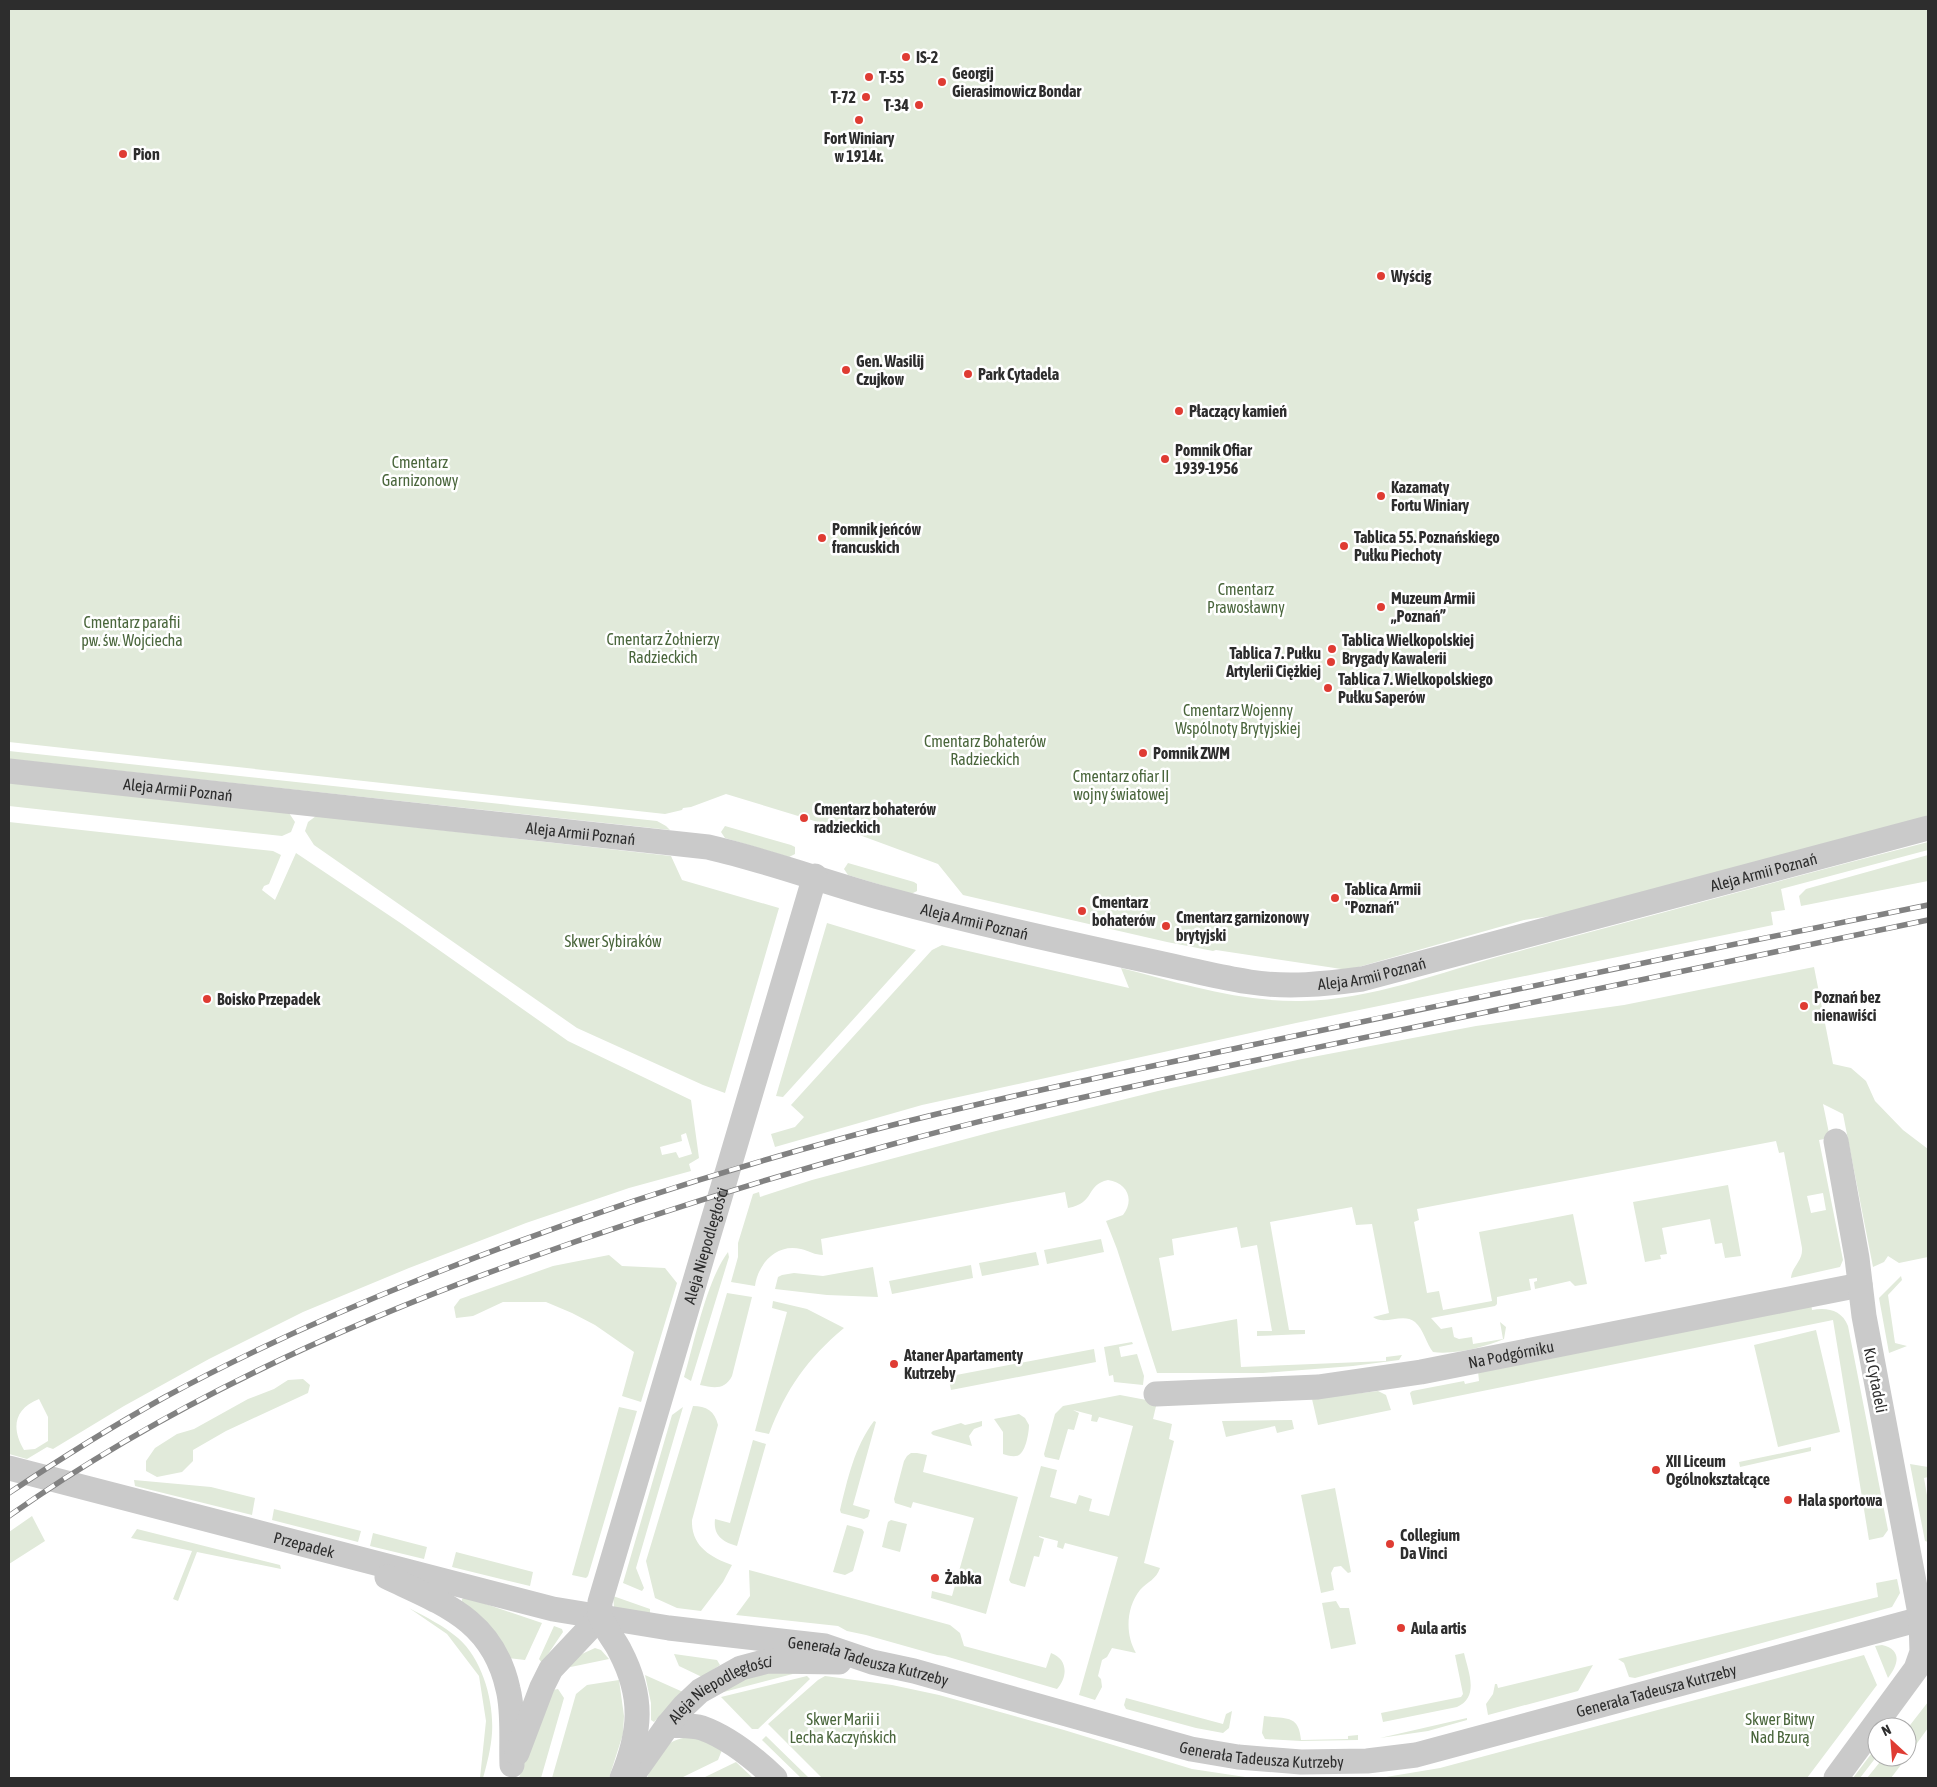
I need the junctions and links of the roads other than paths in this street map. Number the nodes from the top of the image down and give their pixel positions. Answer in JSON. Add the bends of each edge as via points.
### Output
{"nodes":[{"id":1,"x":9,"y":771,"type":"edge"},
{"id":2,"x":1928,"y":828,"type":"edge"},
{"id":3,"x":815,"y":876,"type":"junction"},
{"id":4,"x":1836,"y":1141,"type":"dead end"},
{"id":5,"x":1860,"y":1285,"type":"junction"},
{"id":6,"x":1156,"y":1394,"type":"dead end"},
{"id":7,"x":9,"y":1468,"type":"edge"},
{"id":8,"x":330,"y":1550,"type":"junction"},
{"id":9,"x":600,"y":1617,"type":"junction"},
{"id":10,"x":1924,"y":1618,"type":"edge"},
{"id":11,"x":872,"y":1662,"type":"junction"},
{"id":12,"x":668,"y":1725,"type":"junction"},
{"id":13,"x":510,"y":1772,"type":"edge"},
{"id":14,"x":622,"y":1778,"type":"edge"},
{"id":15,"x":631,"y":1778,"type":"edge"},
{"id":16,"x":775,"y":1778,"type":"edge"},
{"id":17,"x":1836,"y":1778,"type":"edge"}],
"edges":[{"from":1,"to":3,"type":"street","name":"Aleja Armii Poznań","via":[[708,847]]},
{"from":2,"to":3,"type":"street","name":"Aleja Armii Poznań","via":[[1362,979],[1306,985],[1249,982],[1134,958],[955,917]]},
{"from":3,"to":9,"type":"street","name":"Aleja Niepodległości","via":[[604,1584]]},
{"from":4,"to":5,"type":"street","name":"Ku Cytadeli"},
{"from":5,"to":6,"type":"street","name":"Na Podgórniku","via":[[1421,1372],[1318,1387]]},
{"from":5,"to":10,"type":"street","name":"Ku Cytadeli"},
{"from":7,"to":8,"type":"street","name":"Przepadek"},
{"from":8,"to":9,"type":"street","name":"Przepadek","via":[[553,1609]]},
{"from":8,"to":13,"type":"street","via":[[457,1612],[488,1639],[508,1689]]},
{"from":9,"to":11,"type":"street","name":"Generała Tadeusza Kutrzeby","via":[[825,1646]]},
{"from":9,"to":13,"type":"street","via":[[548,1674]]},
{"from":9,"to":14,"type":"street","via":[[625,1660],[636,1694],[638,1725]]},
{"from":10,"to":11,"type":"street","name":"Generała Tadeusza Kutrzeby","via":[[1446,1748],[1367,1761],[1256,1759],[1191,1748],[914,1670]]},
{"from":10,"to":17,"type":"street","name":"Ku Cytadeli","via":[[1922,1652],[1916,1669]]},
{"from":11,"to":12,"type":"street","name":"Aleja Niepodległości","via":[[768,1661],[741,1668],[700,1691]]},
{"from":12,"to":15,"type":"street","name":"Aleja Niepodległości"},
{"from":12,"to":16,"type":"street","via":[[701,1728],[726,1739]]}]}
